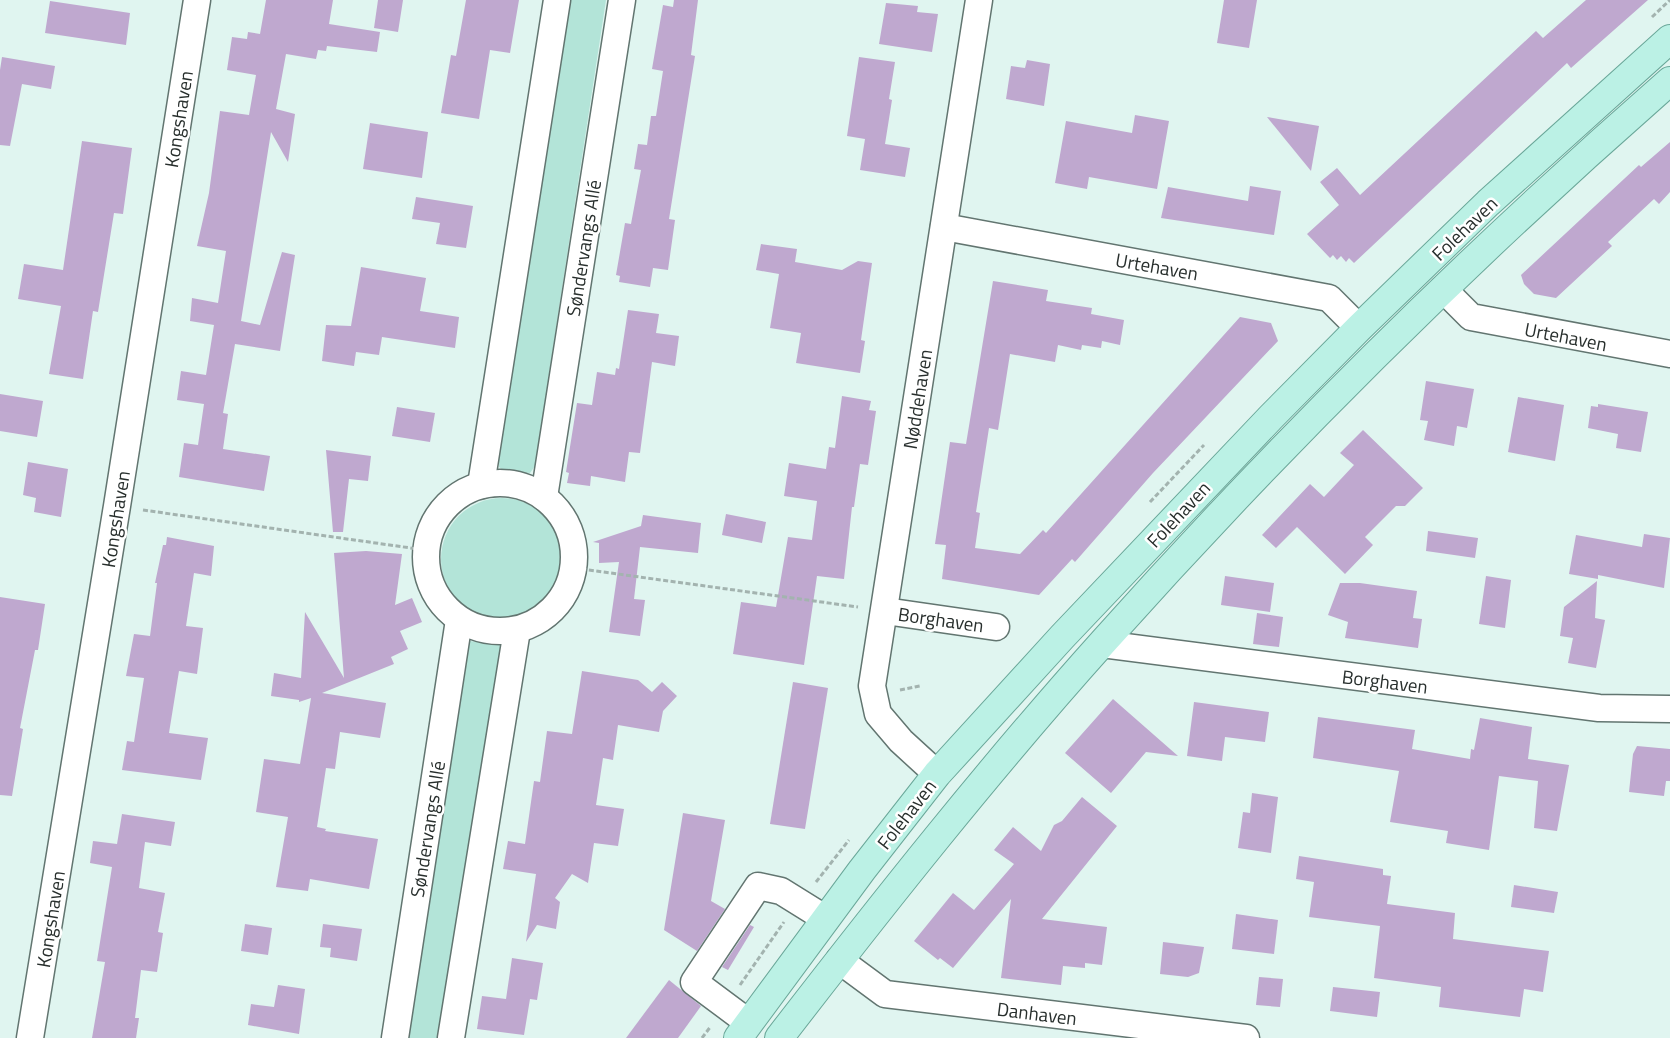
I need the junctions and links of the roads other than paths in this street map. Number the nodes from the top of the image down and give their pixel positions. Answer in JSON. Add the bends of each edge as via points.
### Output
{"nodes":[{"id":1,"x":197,"y":0,"type":"edge"},
{"id":2,"x":557,"y":0,"type":"edge"},
{"id":3,"x":622,"y":0,"type":"edge"},
{"id":4,"x":979,"y":0,"type":"edge"},
{"id":5,"x":1670,"y":39,"type":"edge"},
{"id":6,"x":1670,"y":81,"type":"edge"},
{"id":7,"x":944,"y":227,"type":"junction"},
{"id":8,"x":1443,"y":289,"type":"junction"},
{"id":9,"x":1359,"y":328,"type":"junction"},
{"id":10,"x":1670,"y":354,"type":"edge"},
{"id":11,"x":481,"y":485,"type":"junction"},
{"id":12,"x":544,"y":497,"type":"junction"},
{"id":13,"x":885,"y":611,"type":"junction"},
{"id":14,"x":459,"y":620,"type":"junction"},
{"id":15,"x":996,"y":627,"type":"dead end"},
{"id":16,"x":517,"y":630,"type":"junction"},
{"id":17,"x":1102,"y":644,"type":"junction"},
{"id":18,"x":1670,"y":709,"type":"edge"},
{"id":19,"x":937,"y":774,"type":"junction"},
{"id":20,"x":826,"y":919,"type":"junction"},
{"id":21,"x":839,"y":960,"type":"junction"},
{"id":22,"x":743,"y":1030,"type":"edge"},
{"id":23,"x":30,"y":1038,"type":"edge"},
{"id":24,"x":395,"y":1038,"type":"edge"},
{"id":25,"x":452,"y":1038,"type":"edge"},
{"id":26,"x":779,"y":1038,"type":"edge"},
{"id":27,"x":1246,"y":1038,"type":"edge"}],
"edges":[{"from":1,"to":23,"type":"street","name":"Kongshaven"},
{"from":2,"to":11,"type":"street"},
{"from":3,"to":12,"type":"street","name":"Søndervangs Allé"},
{"from":4,"to":7,"type":"street","name":"Nøddehaven"},
{"from":5,"to":9,"type":"main road","name":"Folehaven","via":[[1488,204]]},
{"from":6,"to":8,"type":"main road","name":"Folehaven"},
{"from":7,"to":9,"type":"street","name":"Urtehaven","via":[[1329,298]]},
{"from":7,"to":13,"type":"street","name":"Nøddehaven"},
{"from":8,"to":10,"type":"street","name":"Urtehaven","via":[[1471,317]]},
{"from":8,"to":17,"type":"main road","name":"Folehaven","via":[[1245,487]]},
{"from":9,"to":19,"type":"main road","name":"Folehaven","via":[[1199,492]]},
{"from":11,"to":12,"type":"street","via":[[503,483],[524,487]]},
{"from":11,"to":14,"type":"street","via":[[461,494],[443,508],[431,528],[425,550],[428,577],[439,601]]},
{"from":12,"to":16,"type":"street","via":[[568,528],[574,548],[574,568],[560,601],[548,614]]},
{"from":13,"to":15,"type":"street","name":"Borghaven"},
{"from":13,"to":19,"type":"street","name":"Nøddehaven","via":[[872,686],[874,702],[886,724]]},
{"from":14,"to":16,"type":"street","via":[[486,631]]},
{"from":14,"to":24,"type":"street","name":"Søndervangs Allé"},
{"from":16,"to":25,"type":"street"},
{"from":17,"to":18,"type":"street","name":"Borghaven","via":[[1599,708]]},
{"from":17,"to":21,"type":"main road","name":"Folehaven","via":[[961,808]]},
{"from":19,"to":20,"type":"main road","name":"Folehaven"},
{"from":20,"to":22,"type":"main road","name":"Folehaven"},
{"from":20,"to":22,"type":"street","via":[[781,891],[758,886],[694,982]]},
{"from":21,"to":26,"type":"main road","name":"Folehaven"},
{"from":21,"to":27,"type":"street","name":"Danhaven","via":[[885,994]]}]}
